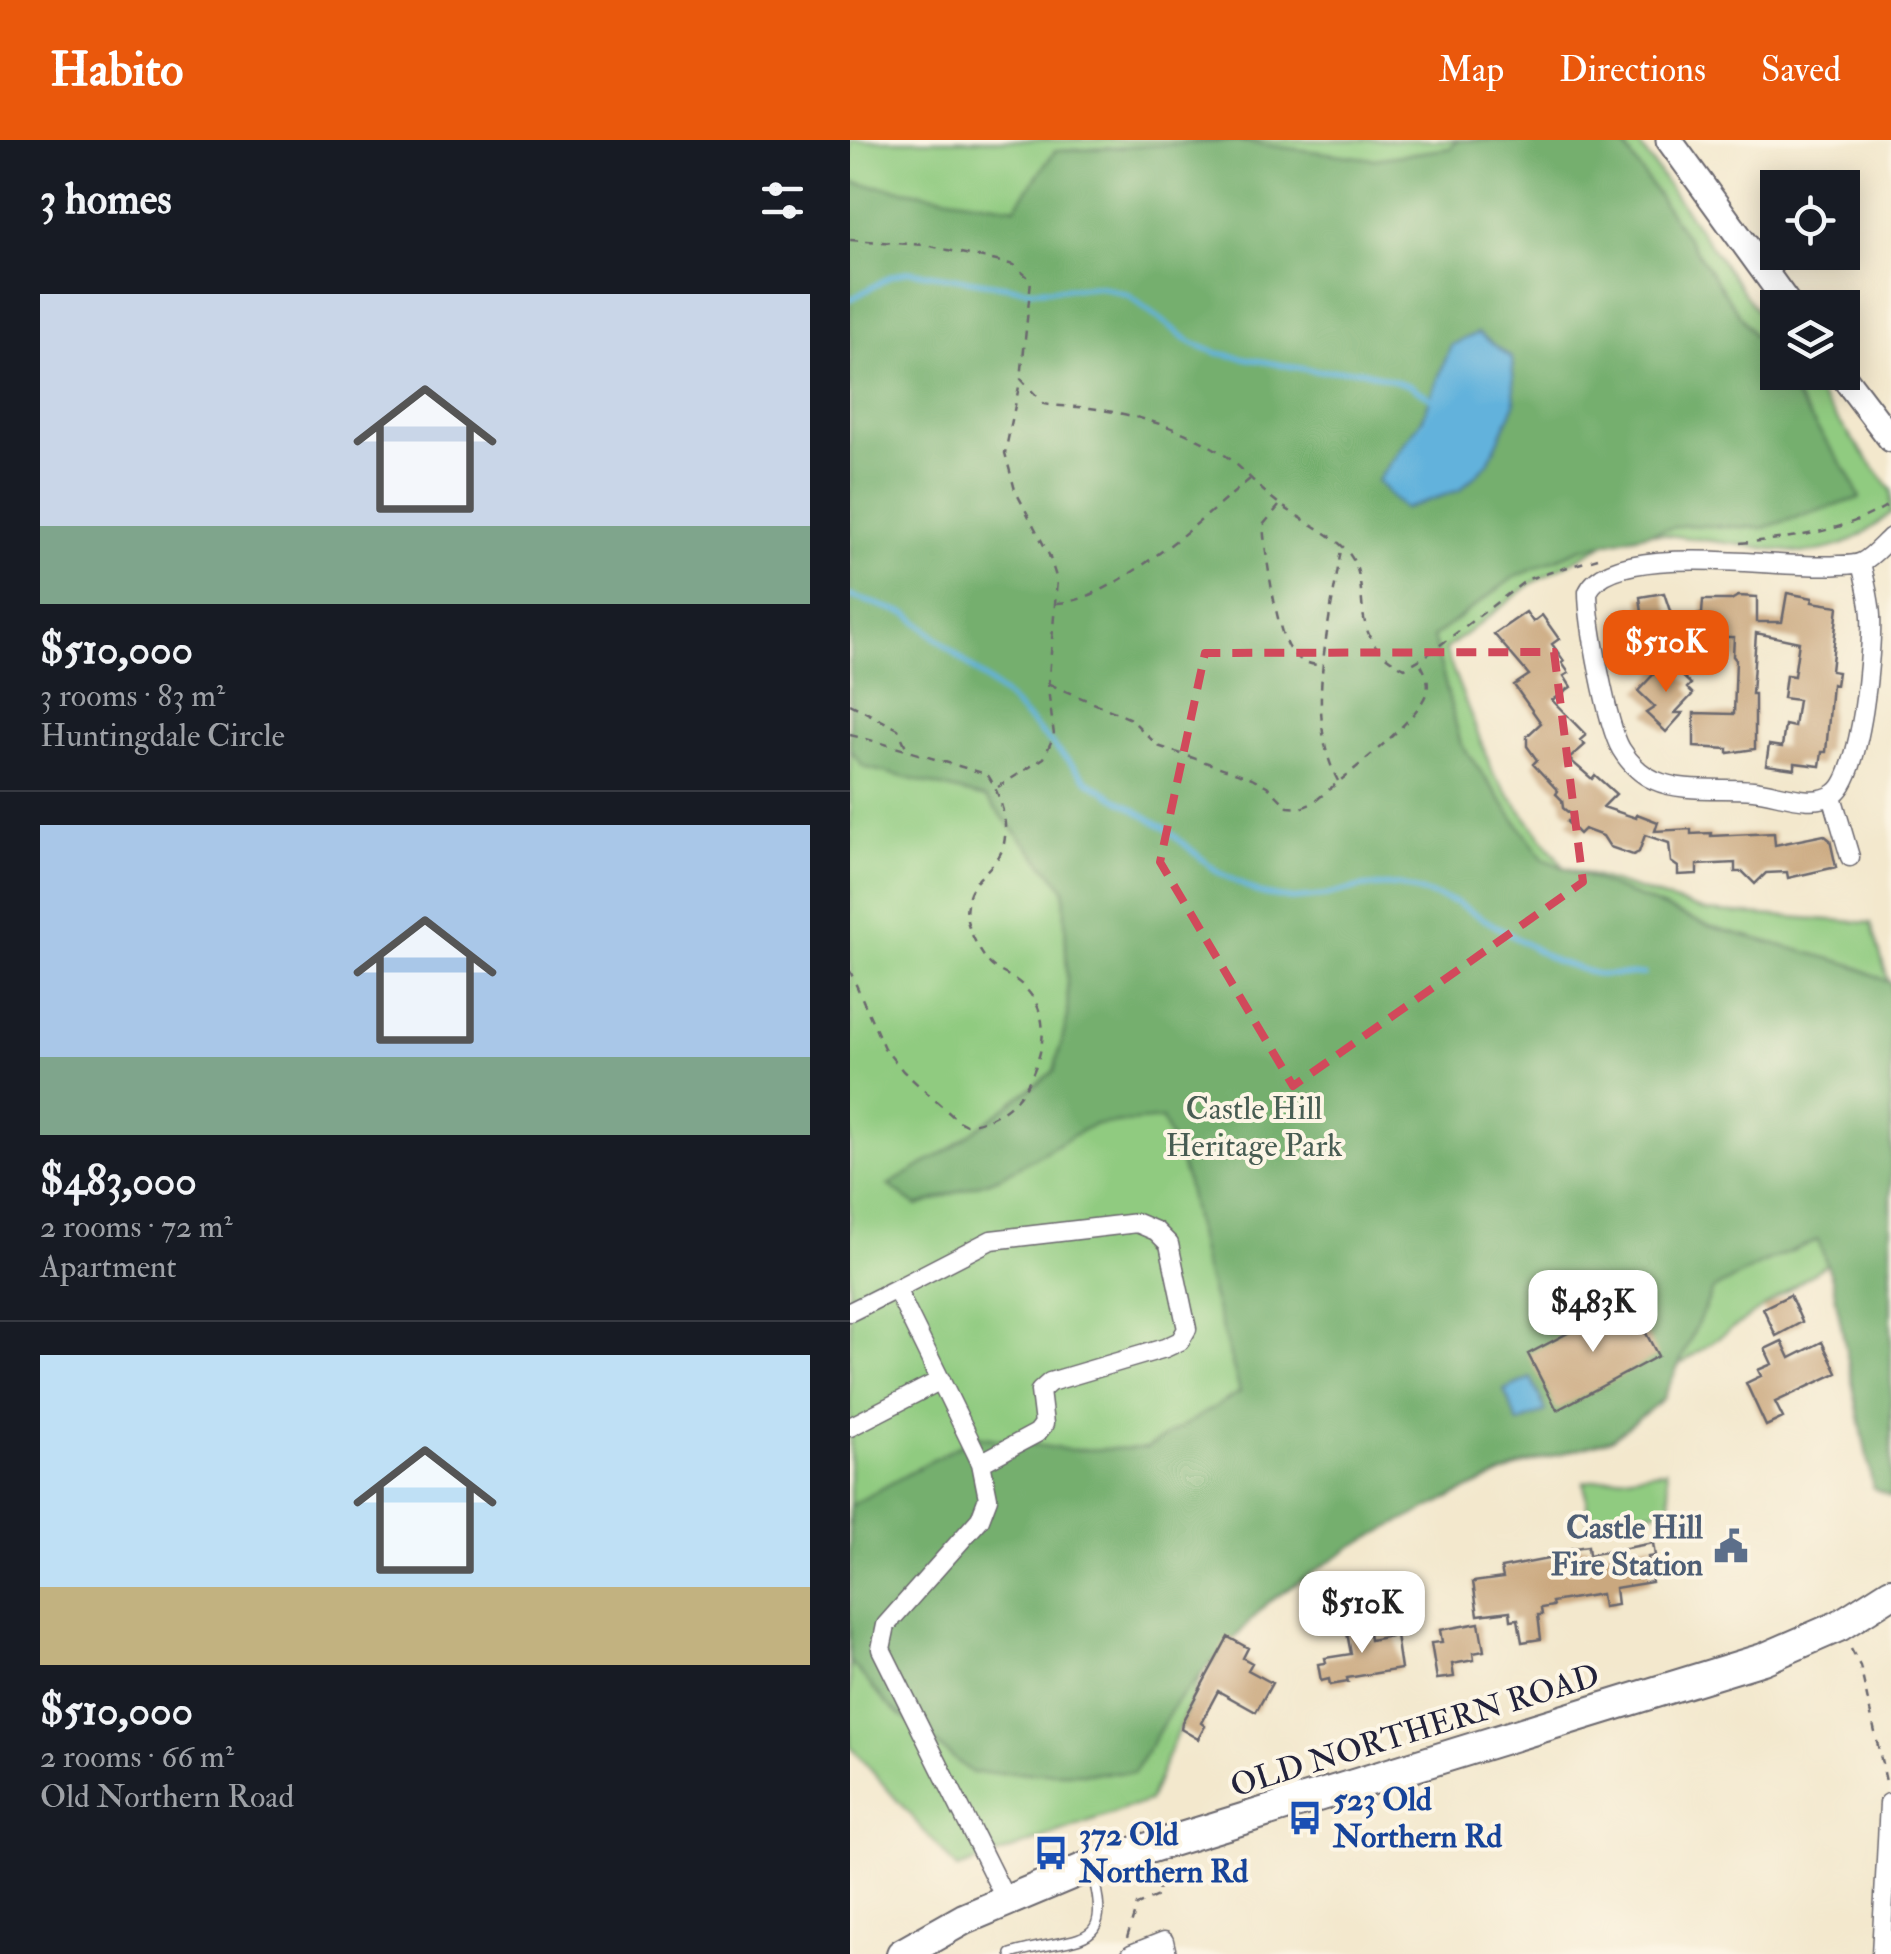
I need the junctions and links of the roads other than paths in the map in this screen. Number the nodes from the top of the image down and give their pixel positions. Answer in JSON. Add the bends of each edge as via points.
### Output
{"nodes":[{"id":1,"x":1668,"y":140,"type":"edge"},
{"id":2,"x":1777,"y":290,"type":"edge"},
{"id":3,"x":1854,"y":390,"type":"edge"},
{"id":4,"x":1891,"y":439,"type":"edge"},
{"id":5,"x":1891,"y":537,"type":"edge"},
{"id":6,"x":1861,"y":563,"type":"junction"},
{"id":7,"x":1832,"y":796,"type":"junction"},
{"id":8,"x":1850,"y":857,"type":"dead end"},
{"id":9,"x":896,"y":1289,"type":"junction"},
{"id":10,"x":850,"y":1312,"type":"edge"},
{"id":11,"x":941,"y":1380,"type":"junction"},
{"id":12,"x":850,"y":1427,"type":"edge"},
{"id":13,"x":982,"y":1463,"type":"junction"},
{"id":14,"x":1891,"y":1593,"type":"edge"},
{"id":15,"x":1888,"y":1803,"type":"road end"},
{"id":16,"x":1090,"y":1866,"type":"junction"},
{"id":17,"x":1006,"y":1900,"type":"junction"},
{"id":18,"x":1165,"y":1948,"type":"edge"},
{"id":19,"x":902,"y":1954,"type":"edge"},
{"id":20,"x":1011,"y":1954,"type":"edge"},
{"id":21,"x":1131,"y":1954,"type":"edge"},
{"id":22,"x":1881,"y":1954,"type":"edge"}],
"edges":[{"from":1,"to":2,"type":"main road"},
{"from":3,"to":4,"type":"main road"},
{"from":5,"to":6,"type":"street"},
{"from":6,"to":7,"type":"street","via":[[1871,616],[1865,696],[1853,766]]},
{"from":6,"to":7,"type":"street","via":[[1808,568],[1666,562],[1610,570],[1588,592],[1614,734],[1640,772],[1668,785]]},
{"from":7,"to":8,"type":"street"},
{"from":9,"to":10,"type":"street"},
{"from":9,"to":11,"type":"street"},
{"from":9,"to":13,"type":"street","via":[[991,1240],[1137,1223],[1170,1244],[1186,1329],[1180,1341],[1050,1382],[1040,1391],[1044,1424],[1037,1433]]},
{"from":11,"to":12,"type":"street"},
{"from":11,"to":13,"type":"street"},
{"from":13,"to":17,"type":"street","via":[[988,1498],[980,1519],[886,1625],[882,1649]]},
{"from":14,"to":16,"type":"main road","name":"OLD NORTHERN ROAD","via":[[1839,1626],[1745,1664]]},
{"from":15,"to":22,"type":"street"},
{"from":16,"to":17,"type":"main road","name":"OLD NORTHERN ROAD"},
{"from":16,"to":20,"type":"lane","via":[[1100,1904],[1096,1932],[1072,1946]]},
{"from":17,"to":19,"type":"main road","name":"OLD NORTHERN ROAD"},
{"from":18,"to":21,"type":"street"}]}
